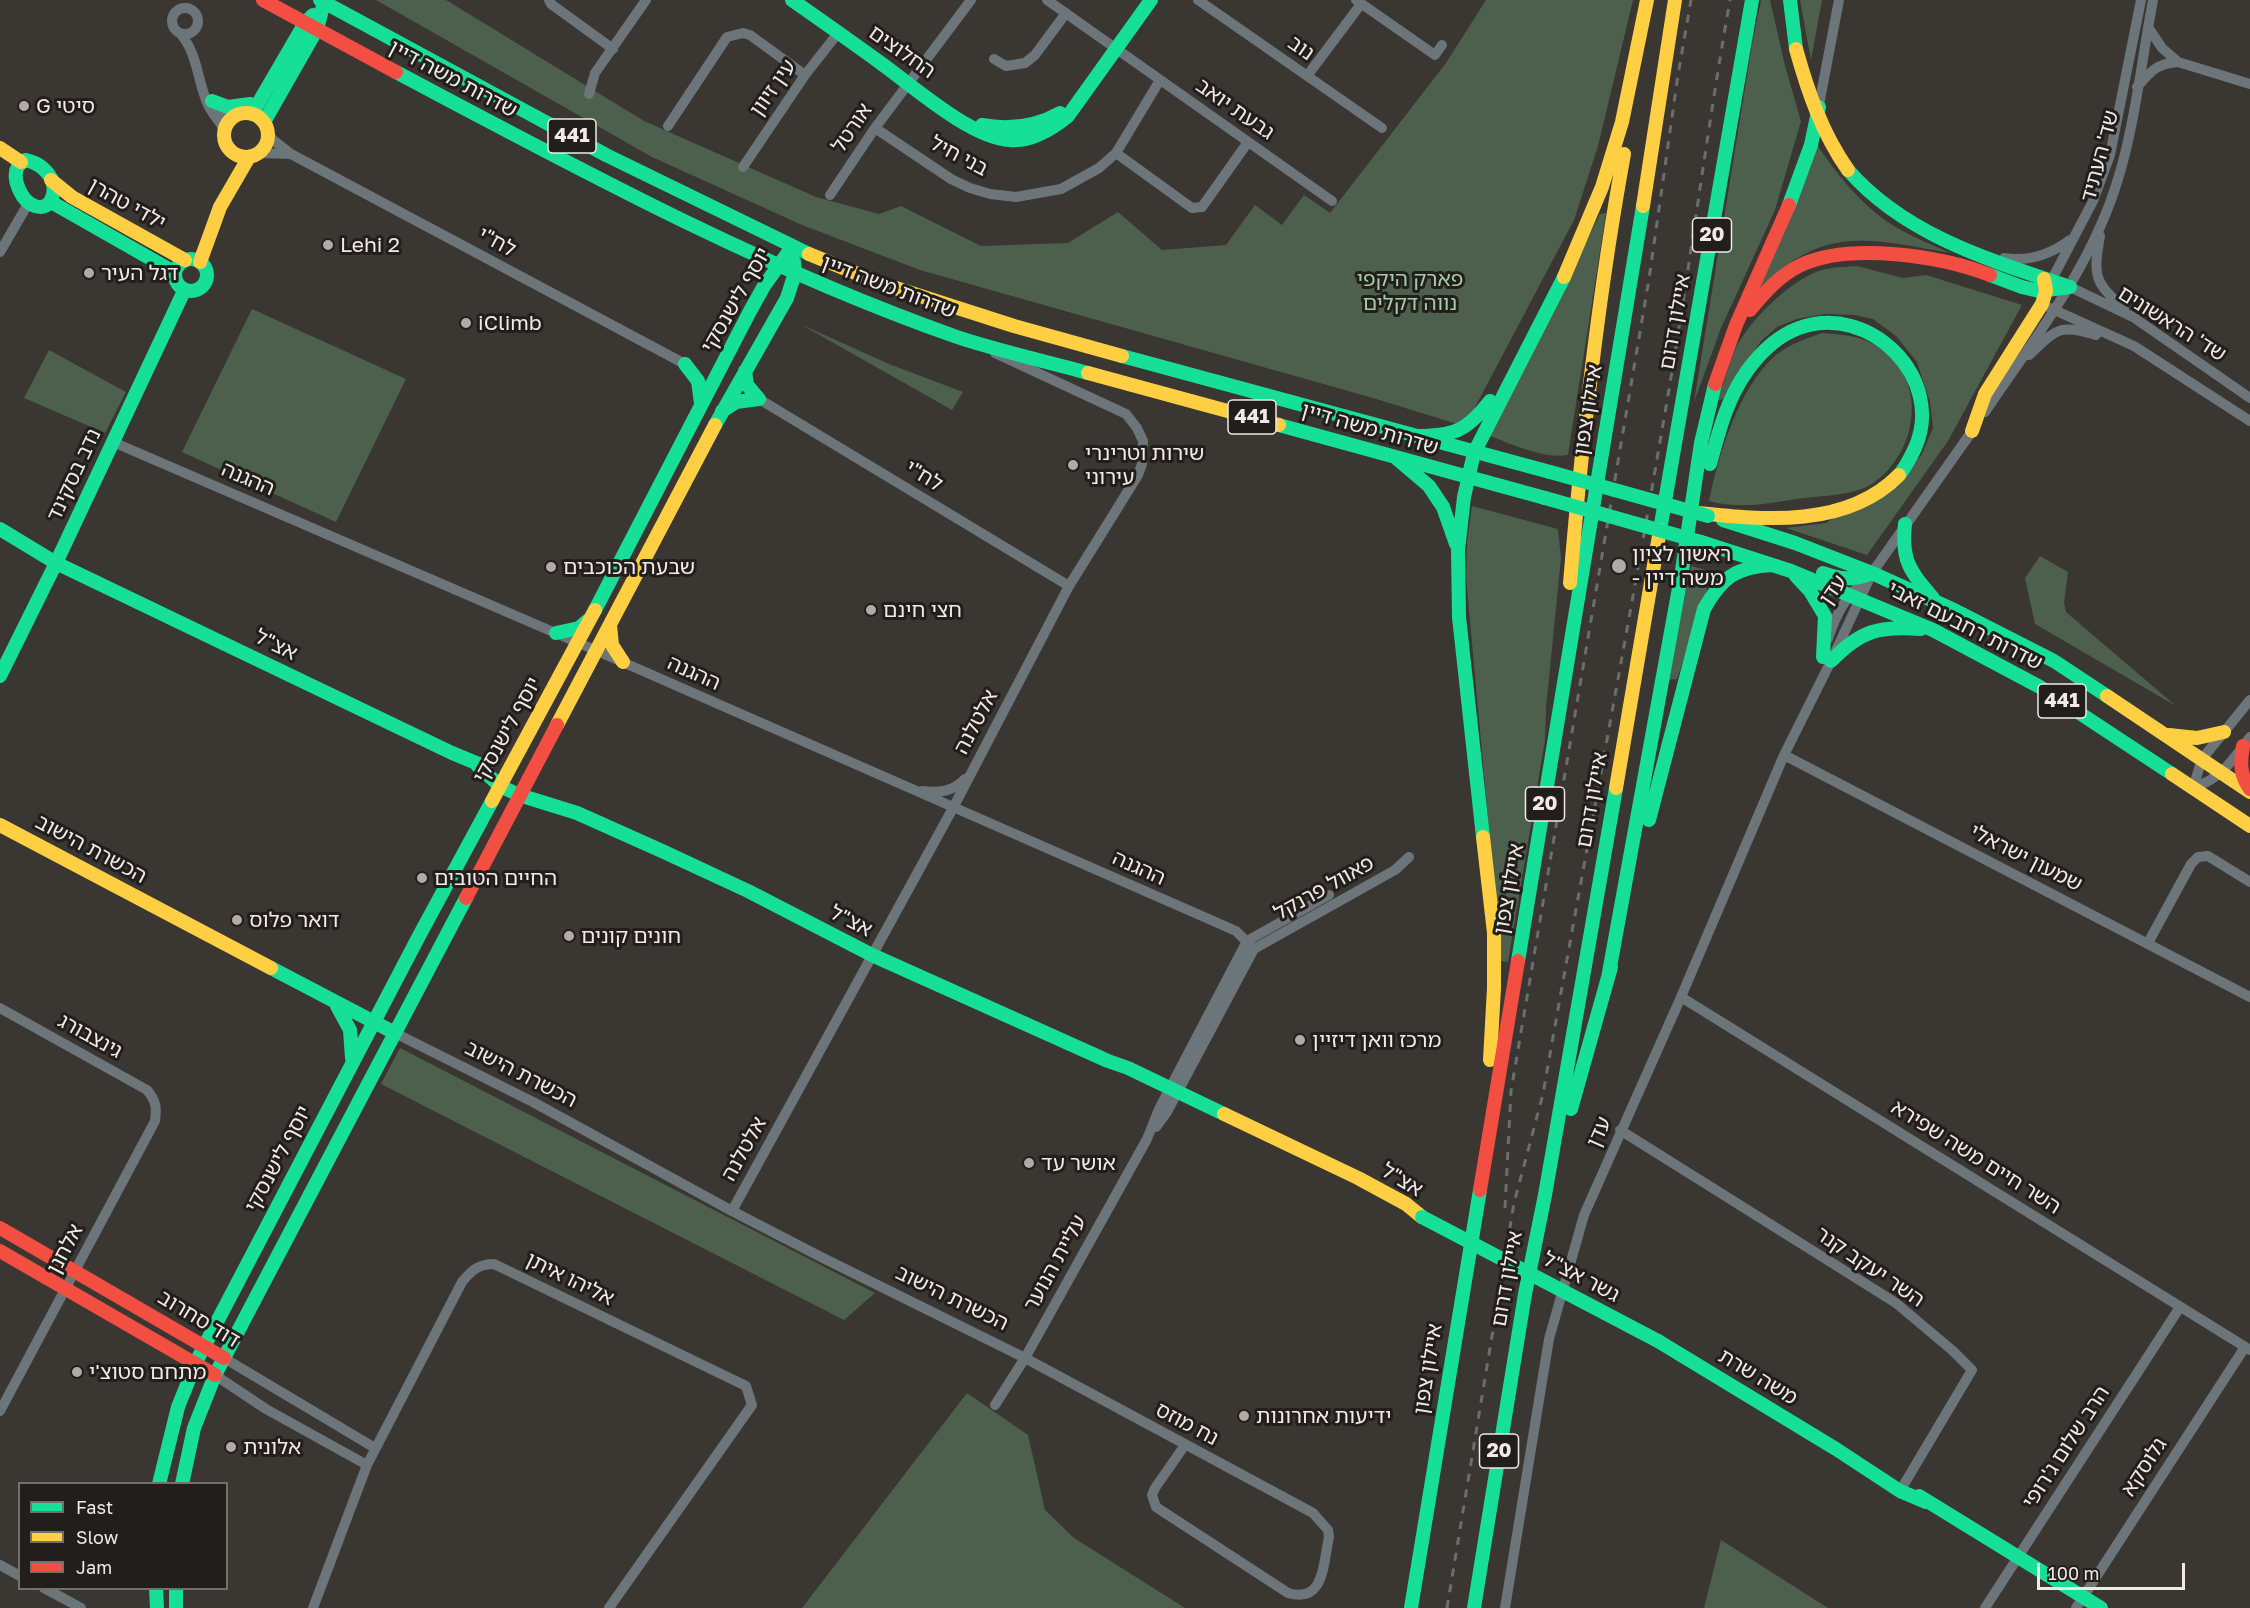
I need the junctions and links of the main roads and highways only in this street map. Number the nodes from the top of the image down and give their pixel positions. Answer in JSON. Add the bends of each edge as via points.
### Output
{"nodes":[{"id":1,"x":263,"y":0,"type":"edge"},
{"id":2,"x":792,"y":0,"type":"edge"},
{"id":3,"x":1151,"y":0,"type":"edge"},
{"id":4,"x":1648,"y":0,"type":"edge"},
{"id":5,"x":1675,"y":0,"type":"edge"},
{"id":6,"x":1752,"y":0,"type":"edge"},
{"id":7,"x":1790,"y":0,"type":"edge"},
{"id":8,"x":322,"y":1,"type":"edge"},
{"id":9,"x":311,"y":26,"type":"junction"},
{"id":10,"x":267,"y":91,"type":"junction"},
{"id":11,"x":212,"y":101,"type":"road end"},
{"id":12,"x":1819,"y":105,"type":"road end"},
{"id":13,"x":252,"y":114,"type":"junction"},
{"id":14,"x":266,"y":128,"type":"junction"},
{"id":15,"x":0,"y":148,"type":"edge"},
{"id":16,"x":231,"y":152,"type":"junction"},
{"id":17,"x":254,"y":155,"type":"junction"},
{"id":18,"x":21,"y":162,"type":"junction"},
{"id":19,"x":0,"y":166,"type":"edge"},
{"id":20,"x":13,"y":173,"type":"junction"},
{"id":21,"x":51,"y":180,"type":"junction"},
{"id":22,"x":51,"y":202,"type":"junction"},
{"id":23,"x":792,"y":247,"type":"junction"},
{"id":24,"x":192,"y":260,"type":"junction"},
{"id":25,"x":778,"y":266,"type":"junction"},
{"id":26,"x":174,"y":272,"type":"junction"},
{"id":27,"x":795,"y":273,"type":"junction"},
{"id":28,"x":2070,"y":287,"type":"road end"},
{"id":29,"x":184,"y":291,"type":"junction"},
{"id":30,"x":2048,"y":292,"type":"junction"},
{"id":31,"x":1733,"y":333,"type":"junction"},
{"id":32,"x":1524,"y":356,"type":"junction"},
{"id":33,"x":724,"y":360,"type":"junction"},
{"id":34,"x":745,"y":371,"type":"junction"},
{"id":35,"x":701,"y":405,"type":"junction"},
{"id":36,"x":722,"y":411,"type":"junction"},
{"id":37,"x":1972,"y":431,"type":"road end"},
{"id":38,"x":1415,"y":436,"type":"junction"},
{"id":39,"x":1474,"y":453,"type":"junction"},
{"id":40,"x":1396,"y":458,"type":"junction"},
{"id":41,"x":1468,"y":478,"type":"junction"},
{"id":42,"x":1705,"y":515,"type":"junction"},
{"id":43,"x":1905,"y":524,"type":"road end"},
{"id":44,"x":0,"y":529,"type":"edge"},
{"id":45,"x":67,"y":540,"type":"junction"},
{"id":46,"x":1701,"y":542,"type":"junction"},
{"id":47,"x":1458,"y":550,"type":"junction"},
{"id":48,"x":38,"y":552,"type":"junction"},
{"id":49,"x":56,"y":563,"type":"junction"},
{"id":50,"x":1773,"y":565,"type":"junction"},
{"id":51,"x":1791,"y":571,"type":"junction"},
{"id":52,"x":1872,"y":573,"type":"junction"},
{"id":53,"x":1681,"y":574,"type":"junction"},
{"id":54,"x":1936,"y":602,"type":"junction"},
{"id":55,"x":591,"y":617,"type":"junction"},
{"id":56,"x":610,"y":621,"type":"junction"},
{"id":57,"x":1933,"y":630,"type":"junction"},
{"id":58,"x":556,"y":633,"type":"road end"},
{"id":59,"x":623,"y":662,"type":"road end"},
{"id":60,"x":0,"y":676,"type":"edge"},
{"id":61,"x":2224,"y":732,"type":"road end"},
{"id":62,"x":2165,"y":735,"type":"junction"},
{"id":63,"x":1557,"y":736,"type":"junction"},
{"id":64,"x":2247,"y":741,"type":"edge"},
{"id":65,"x":477,"y":765,"type":"junction"},
{"id":66,"x":507,"y":773,"type":"junction"},
{"id":67,"x":525,"y":782,"type":"junction"},
{"id":68,"x":500,"y":786,"type":"junction"},
{"id":69,"x":2250,"y":790,"type":"edge"},
{"id":70,"x":519,"y":795,"type":"junction"},
{"id":71,"x":577,"y":813,"type":"junction"},
{"id":72,"x":0,"y":825,"type":"edge"},
{"id":73,"x":2250,"y":826,"type":"edge"},
{"id":74,"x":1608,"y":978,"type":"junction"},
{"id":75,"x":333,"y":1001,"type":"junction"},
{"id":76,"x":374,"y":1022,"type":"junction"},
{"id":77,"x":400,"y":1031,"type":"junction"},
{"id":78,"x":351,"y":1064,"type":"junction"},
{"id":79,"x":1545,"y":1195,"type":"junction"},
{"id":80,"x":1422,"y":1217,"type":"joint"},
{"id":81,"x":1472,"y":1227,"type":"junction"},
{"id":82,"x":0,"y":1228,"type":"edge"},
{"id":83,"x":0,"y":1251,"type":"edge"},
{"id":84,"x":1658,"y":1341,"type":"joint"},
{"id":85,"x":204,"y":1346,"type":"junction"},
{"id":86,"x":224,"y":1358,"type":"junction"},
{"id":87,"x":196,"y":1362,"type":"junction"},
{"id":88,"x":215,"y":1375,"type":"junction"},
{"id":89,"x":159,"y":1482,"type":"edge"},
{"id":90,"x":182,"y":1482,"type":"edge"},
{"id":91,"x":156,"y":1590,"type":"edge"},
{"id":92,"x":176,"y":1590,"type":"edge"},
{"id":93,"x":2080,"y":1602,"type":"edge"},
{"id":94,"x":157,"y":1608,"type":"edge"},
{"id":95,"x":176,"y":1608,"type":"edge"},
{"id":96,"x":1411,"y":1608,"type":"edge"},
{"id":97,"x":1474,"y":1608,"type":"edge"},
{"id":98,"x":2101,"y":1608,"type":"edge"}],
"edges":[{"from":1,"to":9,"type":"main road","name":"שדרות משה דיין","number":"441"},
{"from":2,"to":3,"type":"main road","name":"החלוצים","via":[[958,118],[989,127],[1018,129],[1055,116],[1084,95]]},
{"from":4,"to":32,"type":"main road","via":[[1622,122],[1602,187],[1574,256]]},
{"from":4,"to":63,"type":"main road","via":[[1594,334]]},
{"from":5,"to":63,"type":"main road","name":"איילון צפון","number":"20"},
{"from":6,"to":79,"type":"main road","name":"איילון דרום","number":"20"},
{"from":7,"to":30,"type":"main road","bridge":true,"via":[[1806,88],[1828,140],[1865,192],[1892,212]]},
{"from":8,"to":9,"type":"main road"},
{"from":8,"to":23,"type":"main road","name":"שדרות משה דיין","number":"441","via":[[606,155]]},
{"from":9,"to":10,"type":"main road"},
{"from":9,"to":14,"type":"main road"},
{"from":9,"to":25,"type":"main road","name":"שדרות משה דיין","number":"441","via":[[604,182]]},
{"from":10,"to":11,"type":"main road","via":[[254,103],[239,107]]},
{"from":10,"to":13,"type":"main road"},
{"from":12,"to":31,"type":"main road","via":[[1802,174]]},
{"from":13,"to":14,"type":"main road"},
{"from":13,"to":16,"type":"main road","via":[[239,114],[229,123],[225,143]]},
{"from":14,"to":17,"type":"main road","via":[[267,144]]},
{"from":15,"to":18,"type":"main road"},
{"from":16,"to":17,"type":"main road","via":[[242,157]]},
{"from":16,"to":24,"type":"main road","via":[[228,172]]},
{"from":17,"to":24,"type":"main road","via":[[237,174],[211,232]]},
{"from":18,"to":20,"type":"main road"},
{"from":18,"to":21,"type":"main road","via":[[36,162]]},
{"from":19,"to":20,"type":"main road"},
{"from":20,"to":22,"type":"main road","via":[[16,191],[28,204],[40,207]]},
{"from":21,"to":22,"type":"main road"},
{"from":21,"to":24,"type":"main road","name":"ילדי טהרן","via":[[72,197]]},
{"from":22,"to":26,"type":"main road","name":"ילדי טהרן"},
{"from":23,"to":25,"type":"main road","name":"יוסף לישנסקי"},
{"from":23,"to":27,"type":"main road","name":"יוסף לישנסקי"},
{"from":23,"to":38,"type":"main road","name":"שדרות משה דיין","number":"441","via":[[880,283],[1014,326]]},
{"from":24,"to":26,"type":"main road","via":[[181,262]]},
{"from":24,"to":29,"type":"main road","via":[[207,271],[206,281],[199,290]]},
{"from":25,"to":27,"type":"main road","name":"שדרות משה דיין","number":"441"},
{"from":25,"to":33,"type":"main road","name":"יוסף לישנסקי"},
{"from":26,"to":29,"type":"main road","via":[[176,283]]},
{"from":27,"to":34,"type":"main road","name":"יוסף לישנסקי","via":[[787,298]]},
{"from":27,"to":40,"type":"main road","name":"שדרות משה דיין","number":"441","via":[[958,337]]},
{"from":28,"to":30,"type":"main road"},
{"from":29,"to":45,"type":"main road","name":"נדב בסקינד"},
{"from":30,"to":31,"type":"main road","via":[[1885,253],[1852,251],[1805,263],[1772,284]]},
{"from":30,"to":37,"type":"main road","via":[[1985,394]]},
{"from":31,"to":53,"type":"main road","via":[[1710,401]]},
{"from":32,"to":38,"type":"main road","via":[[1465,429],[1455,434]]},
{"from":32,"to":39,"type":"main road"},
{"from":33,"to":35,"type":"main road","name":"יוסף לישנסקי"},
{"from":33,"to":35,"type":"main road","via":[[700,368],[685,364],[699,380]]},
{"from":34,"to":36,"type":"main road","name":"יוסף לישנסקי"},
{"from":34,"to":36,"type":"main road","via":[[747,385],[759,399],[736,402]]},
{"from":35,"to":55,"type":"main road","name":"יוסף לישנסקי"},
{"from":36,"to":56,"type":"main road","name":"יוסף לישנסקי"},
{"from":38,"to":39,"type":"main road","name":"שדרות משה דיין","number":"441"},
{"from":39,"to":41,"type":"main road"},
{"from":39,"to":42,"type":"main road","name":"שדרות משה דיין","number":"441","bridge":true},
{"from":40,"to":41,"type":"main road","name":"שדרות משה דיין","number":"441"},
{"from":40,"to":47,"type":"main road","via":[[1429,486],[1443,507]]},
{"from":41,"to":46,"type":"main road","name":"שדרות משה דיין","number":"441","bridge":true},
{"from":41,"to":47,"type":"main road"},
{"from":42,"to":52,"type":"main road","name":"שדרות רחבעם זאבי","number":"441","via":[[1796,543]]},
{"from":42,"to":53,"type":"main road","via":[[1759,519],[1808,516],[1860,503],[1885,489],[1908,464],[1920,430],[1919,392],[1903,359],[1875,335],[1836,323],[1792,330],[1768,347],[1745,373],[1725,411]]},
{"from":43,"to":54,"type":"main road","via":[[1903,558]]},
{"from":44,"to":48,"type":"main road","name":"אצ\"ל"},
{"from":45,"to":48,"type":"main road","via":[[59,548]]},
{"from":45,"to":49,"type":"main road","name":"נדב בסקינד"},
{"from":46,"to":50,"type":"main road","name":"שדרות רחבעם זאבי","number":"441"},
{"from":46,"to":52,"type":"main road","number":"441","via":[[1751,547],[1840,579]]},
{"from":47,"to":81,"type":"main road","via":[[1459,616],[1494,933],[1491,1038]]},
{"from":48,"to":49,"type":"main road","name":"אצ\"ל"},
{"from":49,"to":60,"type":"main road","name":"נדב בסקינד"},
{"from":49,"to":65,"type":"main road","name":"אצ\"ל"},
{"from":50,"to":51,"type":"main road","name":"שדרות רחבעם זאבי","number":"441"},
{"from":50,"to":74,"type":"main road","via":[[1740,569],[1723,580],[1704,609]]},
{"from":51,"to":57,"type":"main road","name":"שדרות רחבעם זאבי","number":"441"},
{"from":51,"to":57,"type":"main road","via":[[1810,591],[1825,616],[1827,659],[1861,633],[1891,627]]},
{"from":52,"to":54,"type":"main road","name":"שדרות רחבעם זאבי","number":"441"},
{"from":53,"to":74,"type":"main road"},
{"from":54,"to":62,"type":"main road","name":"שדרות רחבעם זאבי","number":"441","via":[[2054,661]]},
{"from":55,"to":58,"type":"main road","via":[[579,628]]},
{"from":55,"to":66,"type":"main road","name":"יוסף לישנסקי"},
{"from":56,"to":59,"type":"main road","via":[[610,642]]},
{"from":56,"to":67,"type":"main road","name":"יוסף לישנסקי"},
{"from":57,"to":73,"type":"main road","name":"שדרות רחבעם זאבי","number":"441","via":[[2040,687]]},
{"from":61,"to":62,"type":"main road","via":[[2199,739]]},
{"from":62,"to":69,"type":"main road","name":"שדרות רחבעם זאבי","number":"441"},
{"from":63,"to":81,"type":"main road","name":"איילון צפון","number":"20"},
{"from":64,"to":69,"type":"main road","via":[[2239,767]]},
{"from":65,"to":66,"type":"main road","name":"אצ\"ל"},
{"from":65,"to":68,"type":"main road","name":"אצ\"ל"},
{"from":66,"to":67,"type":"main road","name":"אצ\"ל"},
{"from":66,"to":68,"type":"main road","name":"יוסף לישנסקי"},
{"from":67,"to":70,"type":"main road","name":"יוסף לישנסקי"},
{"from":67,"to":71,"type":"main road","name":"אצ\"ל"},
{"from":68,"to":70,"type":"main road","name":"אצ\"ל"},
{"from":68,"to":76,"type":"main road","name":"יוסף לישנסקי"},
{"from":70,"to":71,"type":"main road","name":"אצ\"ל"},
{"from":70,"to":77,"type":"main road","name":"יוסף לישנסקי"},
{"from":71,"to":80,"type":"main road","name":"אצ\"ל","via":[[738,887],[872,955],[1358,1178]]},
{"from":72,"to":75,"type":"main road","name":"הכשרת הישוב"},
{"from":74,"to":79,"type":"main road"},
{"from":75,"to":76,"type":"main road","name":"הכשרת הישוב"},
{"from":75,"to":78,"type":"main road","via":[[351,1029]]},
{"from":76,"to":77,"type":"main road","name":"הכשרת הישוב"},
{"from":76,"to":78,"type":"main road","name":"יוסף לישנסקי"},
{"from":77,"to":86,"type":"main road","name":"יוסף לישנסקי"},
{"from":78,"to":85,"type":"main road","name":"יוסף לישנסקי"},
{"from":79,"to":97,"type":"main road","name":"איילון דרום","number":"20"},
{"from":80,"to":84,"type":"main road","name":"גשר אצ\"ל","bridge":true},
{"from":81,"to":96,"type":"main road","name":"איילון צפון","number":"20"},
{"from":82,"to":85,"type":"main road","name":"דוד סחרוב"},
{"from":83,"to":87,"type":"main road","name":"דוד סחרוב"},
{"from":84,"to":93,"type":"main road","name":"משה שרת","via":[[1902,1487]]},
{"from":85,"to":86,"type":"main road","name":"דוד סחרוב"},
{"from":85,"to":87,"type":"main road","name":"יוסף לישנסקי"},
{"from":86,"to":88,"type":"main road","name":"יוסף לישנסקי"},
{"from":87,"to":88,"type":"main road","name":"דוד סחרוב"},
{"from":87,"to":89,"type":"main road","name":"יוסף לישנסקי","via":[[178,1407]]},
{"from":88,"to":90,"type":"main road","name":"יוסף לישנסקי","via":[[194,1425]]},
{"from":91,"to":94,"type":"main road"},
{"from":92,"to":95,"type":"main road"},
{"from":93,"to":98,"type":"main road","name":"משה שרת"}]}
